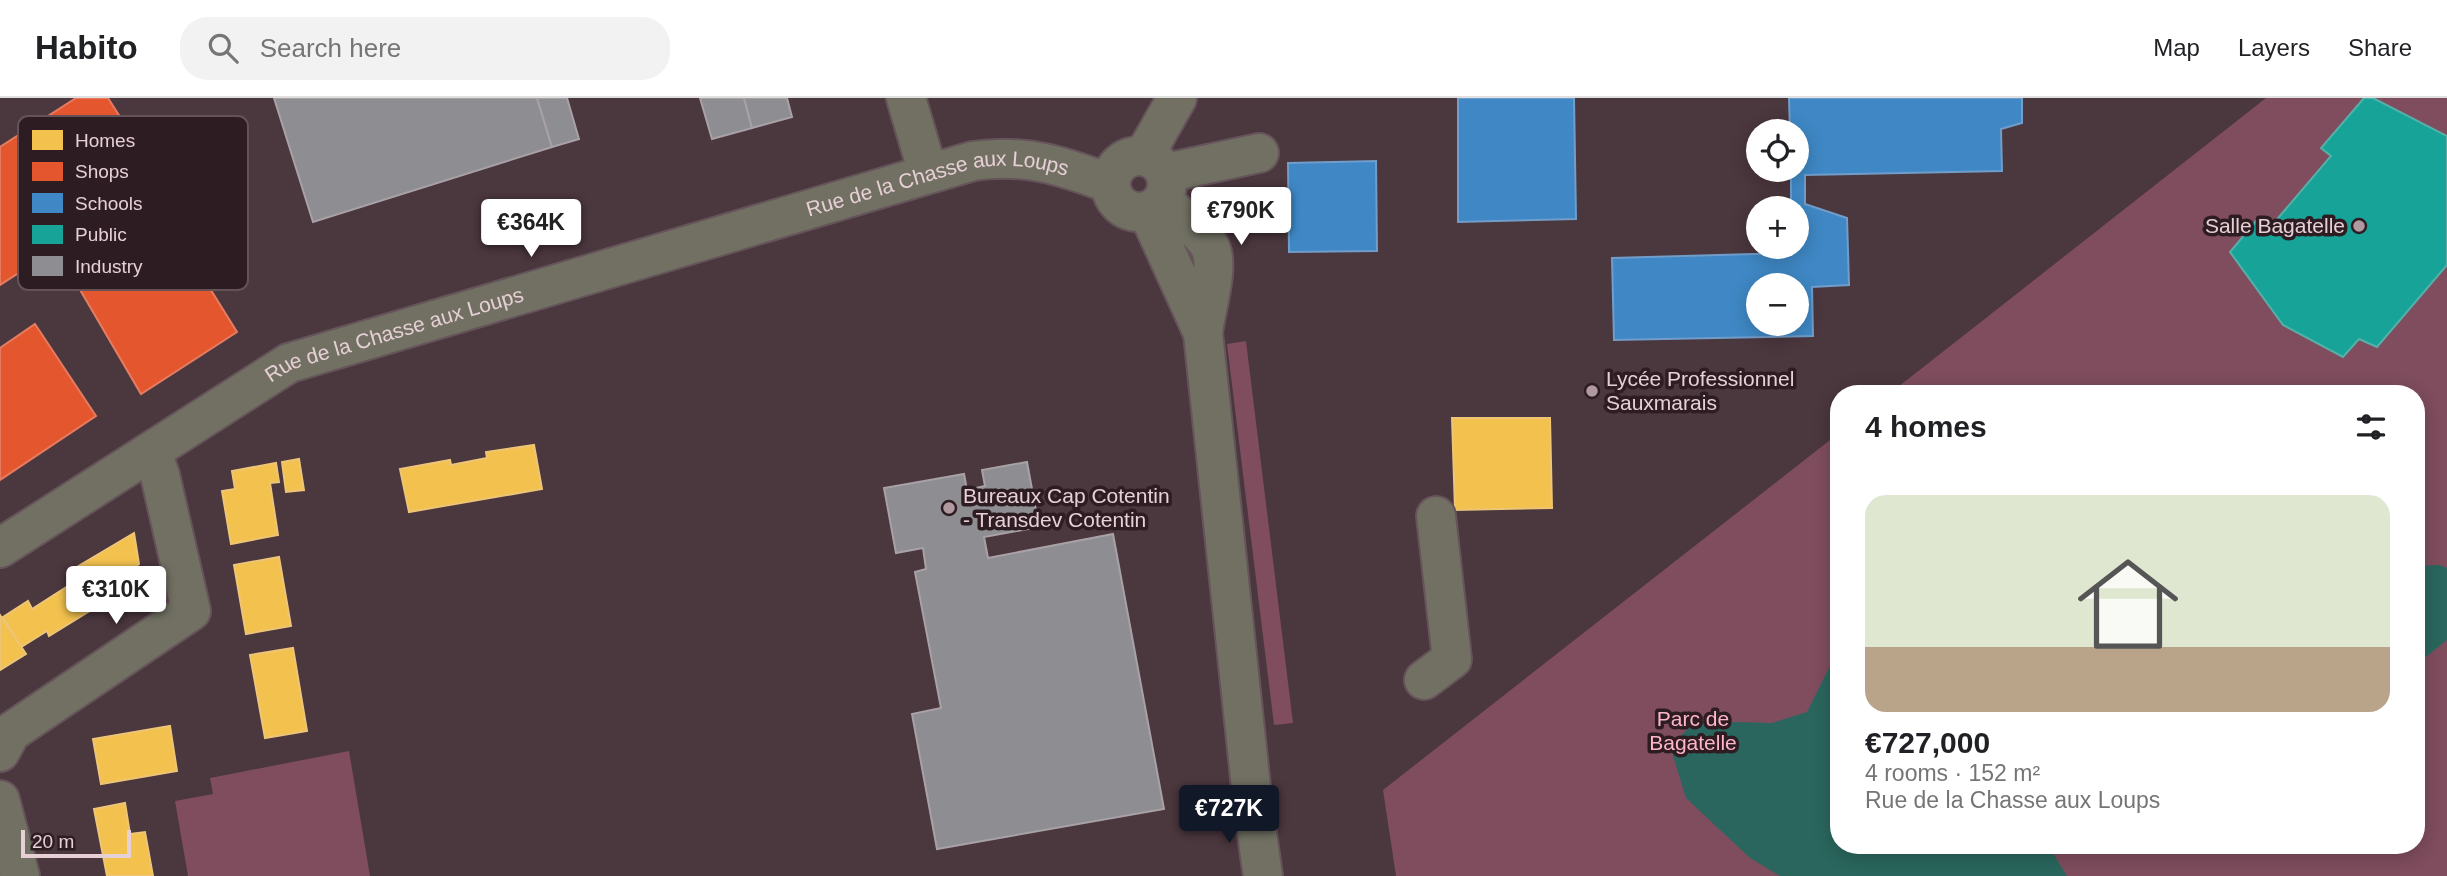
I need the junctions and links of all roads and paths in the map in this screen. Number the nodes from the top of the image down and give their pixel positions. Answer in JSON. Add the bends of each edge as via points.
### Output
{"nodes":[{"id":1,"x":905,"y":98,"type":"edge"},
{"id":2,"x":1177,"y":98,"type":"edge"},
{"id":3,"x":1259,"y":153,"type":"dead end"},
{"id":4,"x":928,"y":173,"type":"junction"},
{"id":5,"x":1155,"y":186,"type":"junction"},
{"id":6,"x":152,"y":453,"type":"junction"},
{"id":7,"x":1436,"y":516,"type":"dead end"},
{"id":8,"x":0,"y":548,"type":"edge"},
{"id":9,"x":1424,"y":680,"type":"dead end"},
{"id":10,"x":0,"y":752,"type":"edge"},
{"id":11,"x":0,"y":800,"type":"edge"},
{"id":12,"x":20,"y":876,"type":"edge"},
{"id":13,"x":1263,"y":876,"type":"edge"}],
"edges":[{"from":1,"to":4,"type":"street"},
{"from":2,"to":5,"type":"street"},
{"from":3,"to":5,"type":"street","name":"Rue de la Chasse aux Loups"},
{"from":4,"to":5,"type":"street","name":"Rue de la Chasse aux Loups","via":[[973,161],[1020,158],[1111,184],[1125,160]]},
{"from":4,"to":6,"type":"street","name":"Rue de la Chasse aux Loups","via":[[289,363]]},
{"from":5,"to":13,"type":"street","via":[[1199,233],[1214,260],[1203,333]]},
{"from":6,"to":8,"type":"street","name":"Rue de la Chasse aux Loups"},
{"from":6,"to":10,"type":"street","via":[[191,611],[11,732]]},
{"from":7,"to":9,"type":"street","via":[[1452,659]]},
{"from":11,"to":12,"type":"street"}]}
